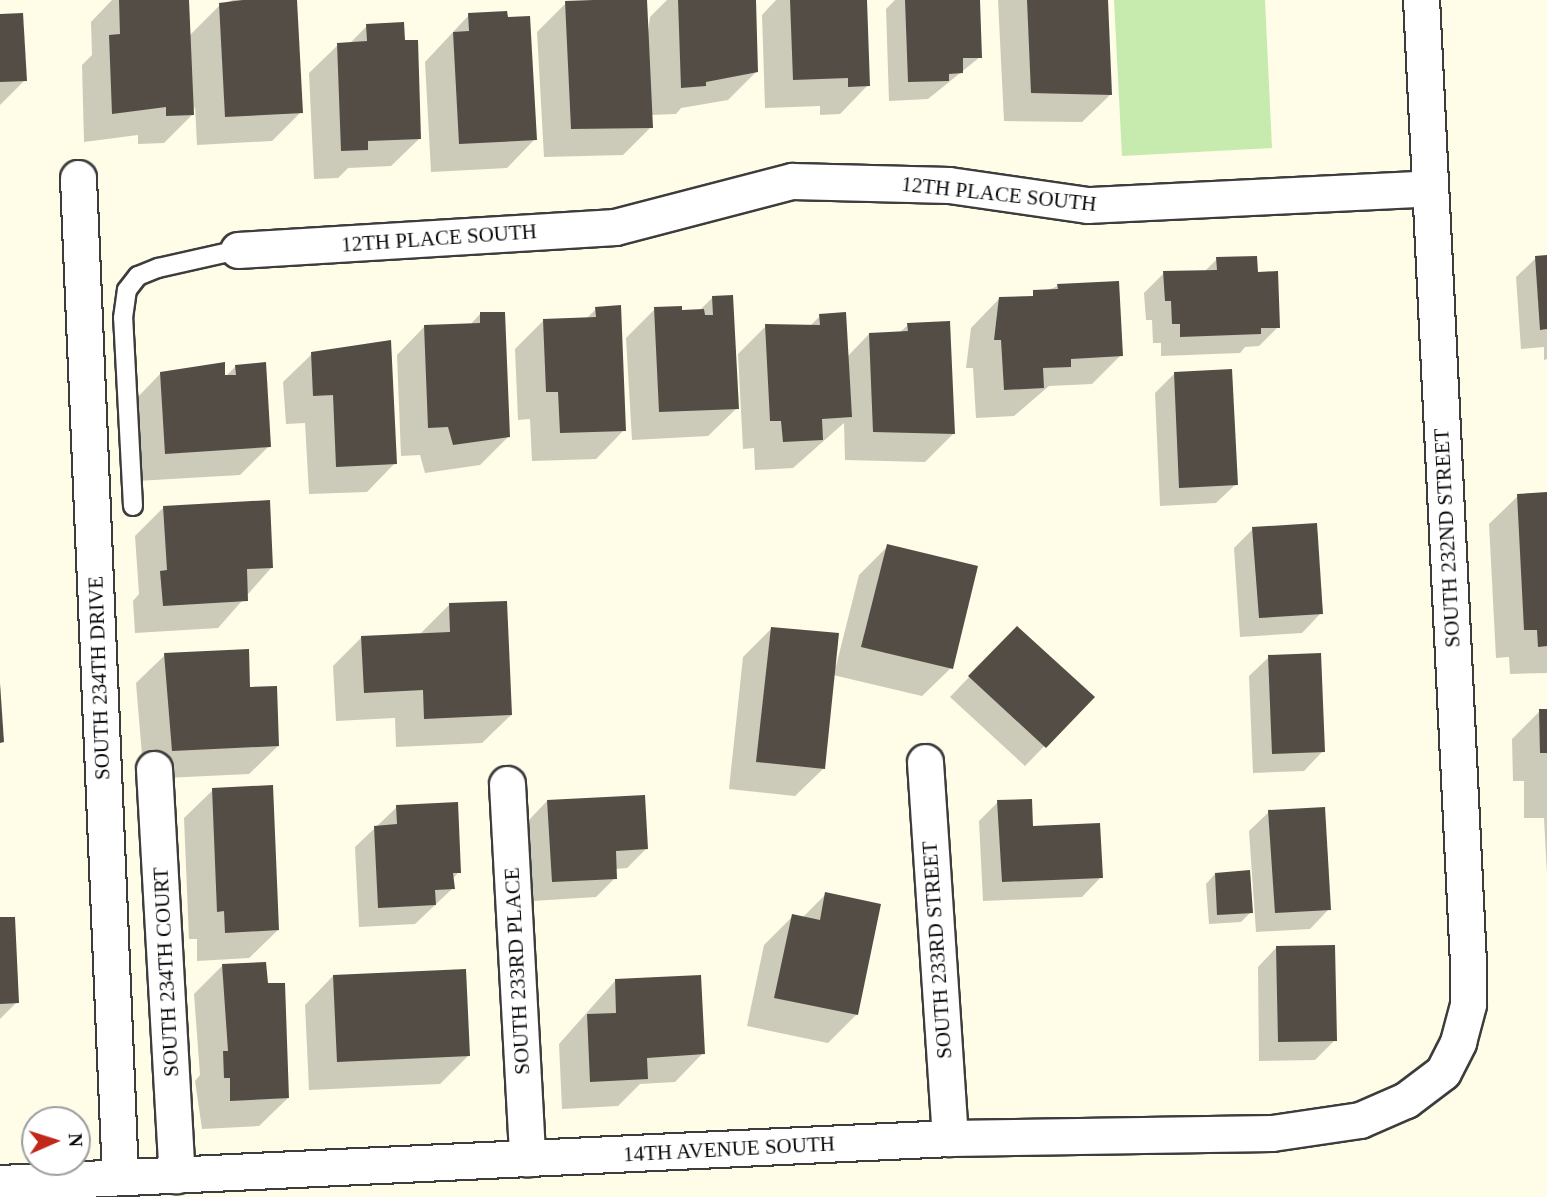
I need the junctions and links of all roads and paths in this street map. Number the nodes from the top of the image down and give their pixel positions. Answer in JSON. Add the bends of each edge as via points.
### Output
{"nodes":[{"id":1,"x":1421,"y":0,"type":"edge"},
{"id":2,"x":78,"y":178,"type":"dead end"},
{"id":3,"x":1430,"y":188,"type":"junction"},
{"id":4,"x":238,"y":250,"type":"joint"},
{"id":5,"x":133,"y":506,"type":"dead end"},
{"id":6,"x":925,"y":762,"type":"dead end"},
{"id":7,"x":154,"y":769,"type":"dead end"},
{"id":8,"x":507,"y":784,"type":"dead end"},
{"id":9,"x":1443,"y":1072,"type":"joint"},
{"id":10,"x":950,"y":1138,"type":"junction"},
{"id":11,"x":527,"y":1158,"type":"junction"},
{"id":12,"x":177,"y":1175,"type":"junction"},
{"id":13,"x":120,"y":1177,"type":"junction"},
{"id":14,"x":0,"y":1183,"type":"edge"},
{"id":15,"x":70,"y":1188,"type":"edge"}],
"edges":[{"from":1,"to":3,"type":"street","name":"SOUTH 232ND STREET"},
{"from":2,"to":13,"type":"street","name":"SOUTH 234TH DRIVE"},
{"from":3,"to":4,"type":"street","name":"12TH PLACE SOUTH","via":[[1088,205],[949,185],[792,181],[615,227]]},
{"from":3,"to":9,"type":"street","name":"SOUTH 232ND STREET","via":[[1468,963],[1468,1004],[1458,1042]]},
{"from":4,"to":5,"type":"lane","via":[[158,268],[138,276],[127,290],[123,318]]},
{"from":6,"to":10,"type":"street","name":"SOUTH 233RD STREET"},
{"from":7,"to":12,"type":"street","name":"SOUTH 234TH COURT"},
{"from":8,"to":11,"type":"street","name":"SOUTH 233RD PLACE"},
{"from":9,"to":10,"type":"street","name":"14TH AVENUE SOUTH","via":[[1406,1100],[1360,1120],[1316,1129]]},
{"from":10,"to":11,"type":"street","name":"14TH AVENUE SOUTH"},
{"from":11,"to":12,"type":"street","name":"14TH AVENUE SOUTH"},
{"from":12,"to":13,"type":"street","name":"14TH AVENUE SOUTH"},
{"from":13,"to":15,"type":"street","name":"14TH AVENUE SOUTH"},
{"from":14,"to":15,"type":"street","name":"14TH AVENUE SOUTH"}]}
